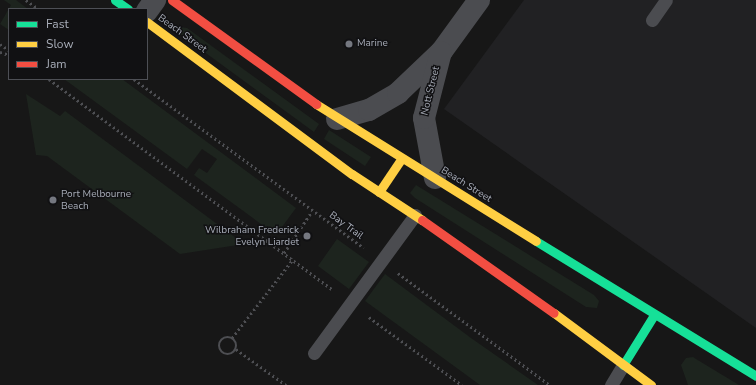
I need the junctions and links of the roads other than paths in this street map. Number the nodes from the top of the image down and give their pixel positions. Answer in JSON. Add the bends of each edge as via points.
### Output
{"nodes":[{"id":1,"x":115,"y":0,"type":"edge"},
{"id":2,"x":155,"y":0,"type":"edge"},
{"id":3,"x":172,"y":0,"type":"edge"},
{"id":4,"x":479,"y":0,"type":"edge"},
{"id":5,"x":666,"y":0,"type":"edge"},
{"id":6,"x":127,"y":8,"type":"edge"},
{"id":7,"x":148,"y":10,"type":"edge"},
{"id":8,"x":652,"y":20,"type":"dead end"},
{"id":9,"x":148,"y":23,"type":"edge"},
{"id":10,"x":442,"y":51,"type":"junction"},
{"id":11,"x":336,"y":119,"type":"junction"},
{"id":12,"x":401,"y":159,"type":"junction"},
{"id":13,"x":435,"y":178,"type":"junction"},
{"id":14,"x":379,"y":192,"type":"junction"},
{"id":15,"x":415,"y":215,"type":"junction"},
{"id":16,"x":654,"y":315,"type":"junction"},
{"id":17,"x":314,"y":353,"type":"dead end"},
{"id":18,"x":623,"y":365,"type":"junction"},
{"id":19,"x":756,"y":376,"type":"edge"},
{"id":20,"x":611,"y":385,"type":"edge"},
{"id":21,"x":652,"y":385,"type":"edge"}],
"edges":[{"from":1,"to":6,"type":"street"},
{"from":2,"to":7,"type":"street"},
{"from":3,"to":11,"type":"street","name":"Beach Street"},
{"from":4,"to":10,"type":"street","name":"Nott Street"},
{"from":5,"to":8,"type":"lane"},
{"from":9,"to":14,"type":"street","name":"Beach Street"},
{"from":10,"to":11,"type":"street","name":"Nott Street","via":[[380,105]]},
{"from":10,"to":13,"type":"street","name":"Nott Street","via":[[424,118]]},
{"from":11,"to":12,"type":"street","name":"Beach Street"},
{"from":12,"to":13,"type":"street","name":"Beach Street"},
{"from":12,"to":14,"type":"street"},
{"from":13,"to":16,"type":"street","name":"Beach Street"},
{"from":14,"to":15,"type":"street","name":"Beach Street"},
{"from":15,"to":17,"type":"lane"},
{"from":15,"to":18,"type":"street","name":"Beach Street","via":[[494,268]]},
{"from":16,"to":18,"type":"street"},
{"from":16,"to":19,"type":"street","name":"Beach Street"},
{"from":18,"to":20,"type":"lane"},
{"from":18,"to":21,"type":"street","name":"Beach Street"}]}
